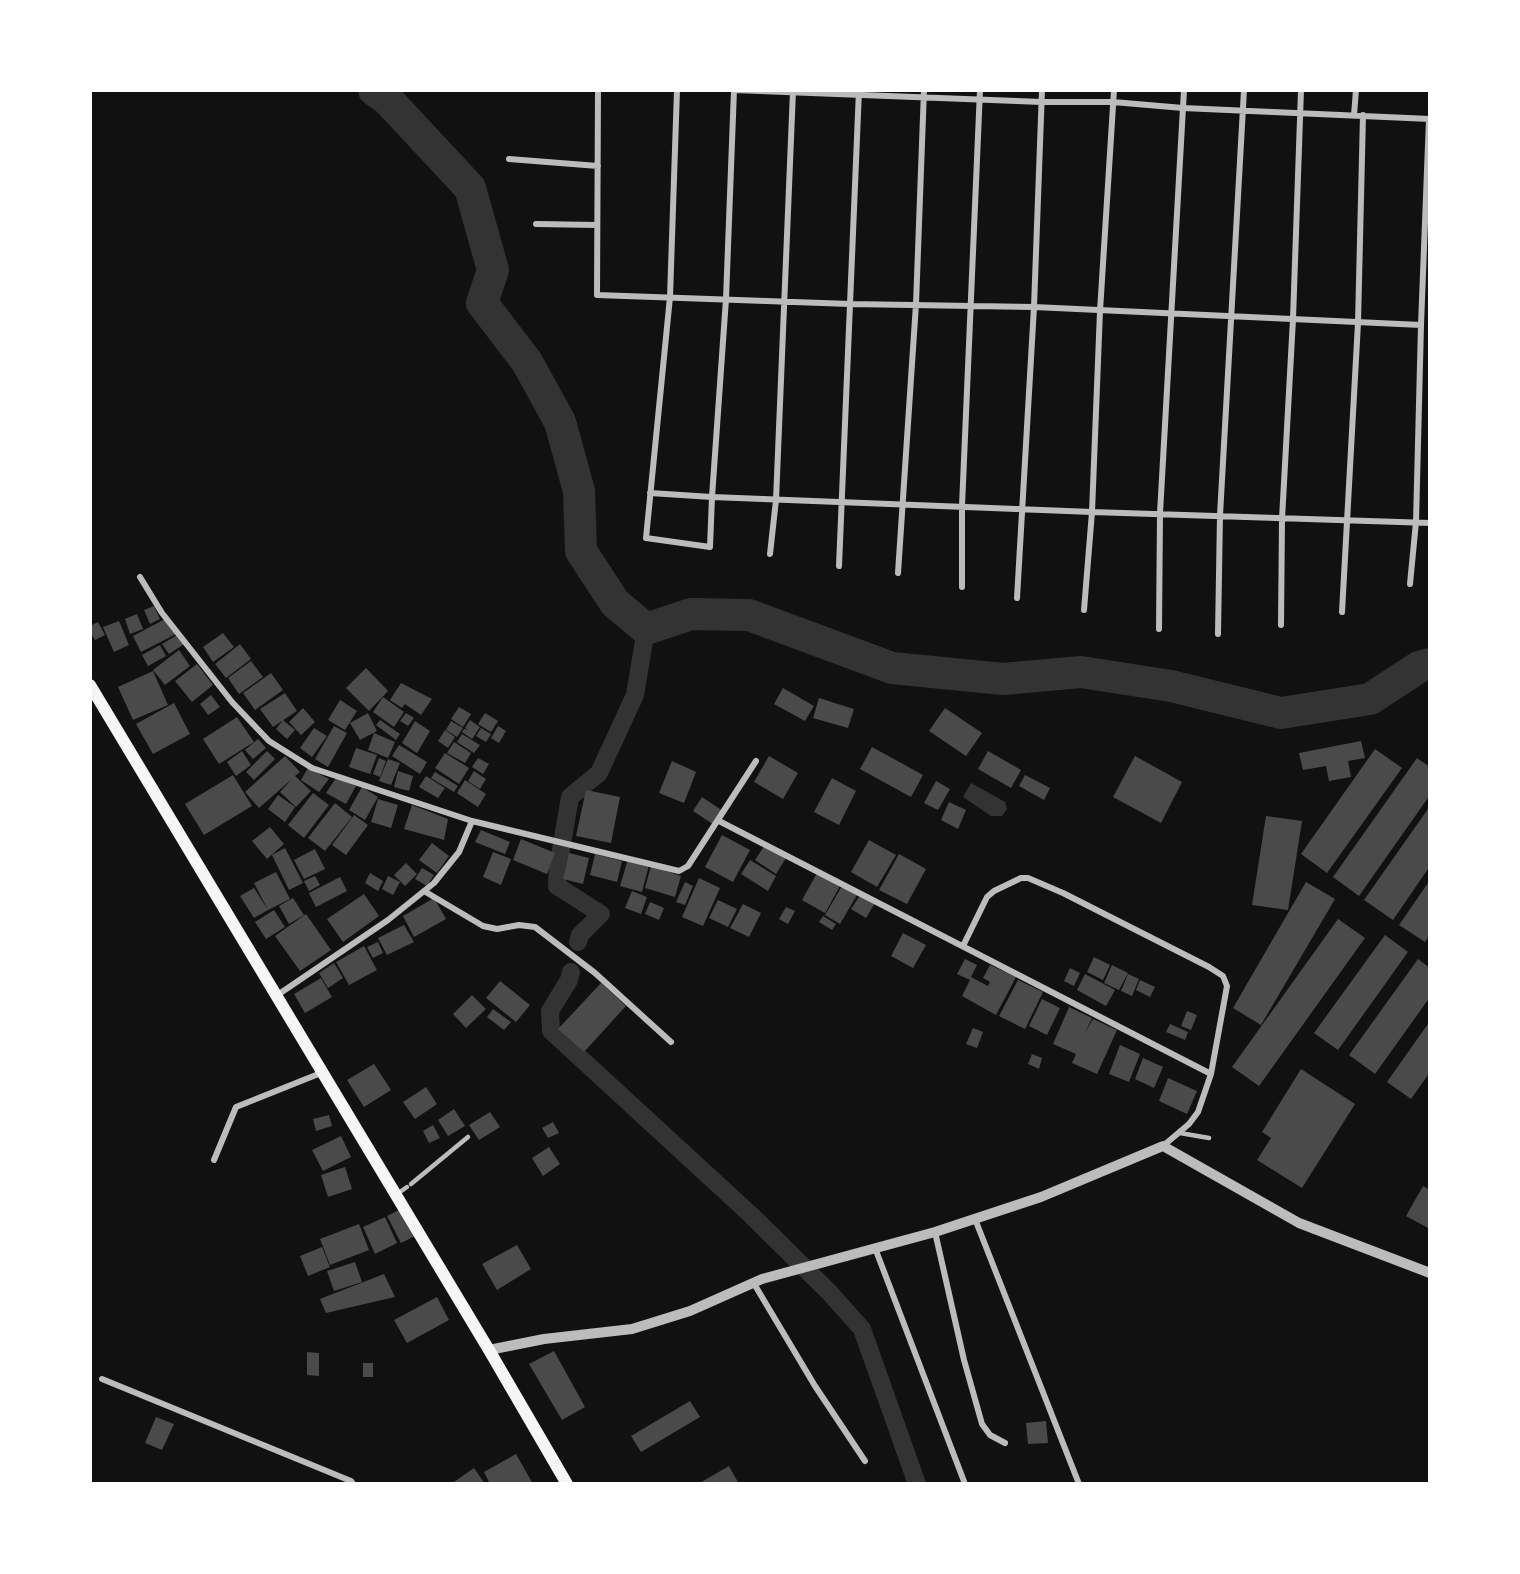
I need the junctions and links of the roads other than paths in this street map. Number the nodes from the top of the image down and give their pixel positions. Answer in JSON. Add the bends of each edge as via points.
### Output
{"nodes":[{"id":1,"x":598,"y":90,"type":"edge"},
{"id":2,"x":677,"y":90,"type":"edge"},
{"id":3,"x":924,"y":90,"type":"edge"},
{"id":4,"x":981,"y":90,"type":"edge"},
{"id":5,"x":1042,"y":90,"type":"edge"},
{"id":6,"x":1114,"y":90,"type":"edge"},
{"id":7,"x":1184,"y":90,"type":"edge"},
{"id":8,"x":1244,"y":90,"type":"edge"},
{"id":9,"x":1301,"y":90,"type":"edge"},
{"id":10,"x":1356,"y":90,"type":"edge"},
{"id":11,"x":793,"y":91,"type":"edge"},
{"id":12,"x":859,"y":93,"type":"edge"},
{"id":13,"x":924,"y":98,"type":"junction"},
{"id":14,"x":980,"y":100,"type":"junction"},
{"id":15,"x":1042,"y":102,"type":"junction"},
{"id":16,"x":1113,"y":102,"type":"junction"},
{"id":17,"x":1183,"y":108,"type":"junction"},
{"id":18,"x":1243,"y":111,"type":"junction"},
{"id":19,"x":1300,"y":113,"type":"junction"},
{"id":20,"x":1354,"y":115,"type":"junction"},
{"id":21,"x":1363,"y":115,"type":"junction"},
{"id":22,"x":1430,"y":119,"type":"edge"},
{"id":23,"x":509,"y":159,"type":"dead end"},
{"id":24,"x":598,"y":166,"type":"junction"},
{"id":25,"x":536,"y":224,"type":"dead end"},
{"id":26,"x":597,"y":225,"type":"junction"},
{"id":27,"x":670,"y":297,"type":"junction"},
{"id":28,"x":726,"y":299,"type":"junction"},
{"id":29,"x":784,"y":300,"type":"junction"},
{"id":30,"x":850,"y":304,"type":"junction"},
{"id":31,"x":916,"y":304,"type":"junction"},
{"id":32,"x":971,"y":305,"type":"junction"},
{"id":33,"x":1034,"y":307,"type":"junction"},
{"id":34,"x":1100,"y":311,"type":"junction"},
{"id":35,"x":1171,"y":313,"type":"junction"},
{"id":36,"x":1232,"y":315,"type":"junction"},
{"id":37,"x":1293,"y":319,"type":"junction"},
{"id":38,"x":1358,"y":323,"type":"junction"},
{"id":39,"x":1421,"y":325,"type":"junction"},
{"id":40,"x":650,"y":493,"type":"junction"},
{"id":41,"x":712,"y":497,"type":"junction"},
{"id":42,"x":776,"y":500,"type":"junction"},
{"id":43,"x":842,"y":501,"type":"junction"},
{"id":44,"x":904,"y":504,"type":"junction"},
{"id":45,"x":962,"y":506,"type":"junction"},
{"id":46,"x":1023,"y":508,"type":"junction"},
{"id":47,"x":1092,"y":512,"type":"junction"},
{"id":48,"x":1160,"y":513,"type":"junction"},
{"id":49,"x":1221,"y":516,"type":"junction"},
{"id":50,"x":1282,"y":519,"type":"junction"},
{"id":51,"x":1348,"y":519,"type":"junction"},
{"id":52,"x":1416,"y":522,"type":"junction"},
{"id":53,"x":1430,"y":523,"type":"edge"},
{"id":54,"x":770,"y":555,"type":"dead end"},
{"id":55,"x":839,"y":566,"type":"dead end"},
{"id":56,"x":898,"y":573,"type":"dead end"},
{"id":57,"x":140,"y":577,"type":"dead end"},
{"id":58,"x":1410,"y":584,"type":"dead end"},
{"id":59,"x":962,"y":587,"type":"dead end"},
{"id":60,"x":1017,"y":598,"type":"dead end"},
{"id":61,"x":1084,"y":610,"type":"dead end"},
{"id":62,"x":1342,"y":612,"type":"dead end"},
{"id":63,"x":1281,"y":625,"type":"dead end"},
{"id":64,"x":1159,"y":629,"type":"dead end"},
{"id":65,"x":1218,"y":634,"type":"dead end"},
{"id":66,"x":90,"y":685,"type":"edge"},
{"id":67,"x":756,"y":761,"type":"dead end"},
{"id":68,"x":472,"y":821,"type":"junction"},
{"id":69,"x":718,"y":821,"type":"junction"},
{"id":70,"x":424,"y":891,"type":"junction"},
{"id":71,"x":963,"y":946,"type":"junction"},
{"id":72,"x":276,"y":996,"type":"junction"},
{"id":73,"x":672,"y":1042,"type":"dead end"},
{"id":74,"x":321,"y":1073,"type":"junction"},
{"id":75,"x":1211,"y":1074,"type":"junction"},
{"id":76,"x":1180,"y":1133,"type":"junction"},
{"id":77,"x":468,"y":1137,"type":"dead end"},
{"id":78,"x":1209,"y":1138,"type":"dead end"},
{"id":79,"x":1163,"y":1146,"type":"junction"},
{"id":80,"x":214,"y":1160,"type":"dead end"},
{"id":81,"x":395,"y":1196,"type":"junction"},
{"id":82,"x":975,"y":1219,"type":"junction"},
{"id":83,"x":935,"y":1232,"type":"junction"},
{"id":84,"x":875,"y":1248,"type":"junction"},
{"id":85,"x":1430,"y":1273,"type":"edge"},
{"id":86,"x":758,"y":1280,"type":"junction"},
{"id":87,"x":489,"y":1350,"type":"junction"},
{"id":88,"x":102,"y":1379,"type":"dead end"},
{"id":89,"x":1005,"y":1443,"type":"dead end"},
{"id":90,"x":865,"y":1461,"type":"dead end"},
{"id":91,"x":565,"y":1483,"type":"edge"},
{"id":92,"x":353,"y":1484,"type":"edge"},
{"id":93,"x":965,"y":1484,"type":"edge"},
{"id":94,"x":1079,"y":1484,"type":"edge"}],
"edges":[{"from":1,"to":24,"type":"street"},
{"from":2,"to":27,"type":"street"},
{"from":3,"to":13,"type":"street"},
{"from":4,"to":14,"type":"street"},
{"from":5,"to":15,"type":"street"},
{"from":6,"to":16,"type":"street"},
{"from":7,"to":17,"type":"street"},
{"from":8,"to":18,"type":"street"},
{"from":9,"to":19,"type":"street"},
{"from":10,"to":20,"type":"street"},
{"from":11,"to":12,"type":"street"},
{"from":11,"to":28,"type":"street","via":[[734,90]]},
{"from":11,"to":29,"type":"street"},
{"from":12,"to":13,"type":"street"},
{"from":12,"to":30,"type":"street"},
{"from":13,"to":14,"type":"street"},
{"from":13,"to":31,"type":"street"},
{"from":14,"to":15,"type":"street"},
{"from":14,"to":32,"type":"street"},
{"from":15,"to":16,"type":"street"},
{"from":15,"to":33,"type":"street"},
{"from":16,"to":17,"type":"street"},
{"from":16,"to":34,"type":"street"},
{"from":17,"to":18,"type":"street"},
{"from":17,"to":35,"type":"street"},
{"from":18,"to":19,"type":"street"},
{"from":18,"to":36,"type":"street"},
{"from":19,"to":20,"type":"street"},
{"from":19,"to":37,"type":"street"},
{"from":20,"to":21,"type":"street"},
{"from":21,"to":22,"type":"street"},
{"from":21,"to":38,"type":"street"},
{"from":22,"to":39,"type":"street"},
{"from":23,"to":24,"type":"street"},
{"from":24,"to":26,"type":"street"},
{"from":25,"to":26,"type":"street"},
{"from":26,"to":27,"type":"street","via":[[597,296]]},
{"from":27,"to":28,"type":"street"},
{"from":27,"to":40,"type":"street"},
{"from":28,"to":29,"type":"street"},
{"from":28,"to":41,"type":"street"},
{"from":29,"to":30,"type":"street"},
{"from":29,"to":42,"type":"street"},
{"from":30,"to":31,"type":"street"},
{"from":30,"to":43,"type":"street"},
{"from":31,"to":32,"type":"street"},
{"from":31,"to":44,"type":"street"},
{"from":32,"to":33,"type":"street"},
{"from":32,"to":45,"type":"street"},
{"from":33,"to":34,"type":"street"},
{"from":33,"to":46,"type":"street"},
{"from":34,"to":35,"type":"street"},
{"from":34,"to":47,"type":"street"},
{"from":35,"to":36,"type":"street"},
{"from":35,"to":48,"type":"street"},
{"from":36,"to":37,"type":"street"},
{"from":36,"to":49,"type":"street"},
{"from":37,"to":38,"type":"street"},
{"from":37,"to":50,"type":"street"},
{"from":38,"to":39,"type":"street"},
{"from":38,"to":51,"type":"street"},
{"from":39,"to":52,"type":"street"},
{"from":40,"to":41,"type":"street"},
{"from":40,"to":41,"type":"street","via":[[646,538],[710,547]]},
{"from":41,"to":42,"type":"street"},
{"from":42,"to":43,"type":"street"},
{"from":42,"to":54,"type":"street"},
{"from":43,"to":44,"type":"street"},
{"from":43,"to":55,"type":"street"},
{"from":44,"to":45,"type":"street"},
{"from":44,"to":56,"type":"street"},
{"from":45,"to":46,"type":"street"},
{"from":45,"to":59,"type":"street"},
{"from":46,"to":47,"type":"street"},
{"from":46,"to":60,"type":"street"},
{"from":47,"to":48,"type":"street"},
{"from":47,"to":61,"type":"street"},
{"from":48,"to":49,"type":"street"},
{"from":48,"to":64,"type":"street"},
{"from":49,"to":50,"type":"street"},
{"from":49,"to":65,"type":"street"},
{"from":50,"to":51,"type":"street"},
{"from":50,"to":63,"type":"street"},
{"from":51,"to":52,"type":"street"},
{"from":51,"to":62,"type":"street"},
{"from":52,"to":53,"type":"street"},
{"from":52,"to":58,"type":"street"},
{"from":57,"to":68,"type":"street","via":[[162,613],[232,702],[269,741],[312,768]]},
{"from":66,"to":72,"type":"main road"},
{"from":67,"to":69,"type":"street"},
{"from":68,"to":69,"type":"street","via":[[680,871],[688,866]]},
{"from":68,"to":70,"type":"street","via":[[459,852]]},
{"from":69,"to":71,"type":"street"},
{"from":70,"to":72,"type":"street"},
{"from":70,"to":73,"type":"street","via":[[483,926],[535,927],[595,973]]},
{"from":71,"to":75,"type":"street"},
{"from":71,"to":75,"type":"street","via":[[987,897],[1028,878],[1209,967],[1223,976],[1227,986]]},
{"from":72,"to":74,"type":"main road"},
{"from":74,"to":80,"type":"street","via":[[236,1107]]},
{"from":74,"to":81,"type":"main road"},
{"from":75,"to":76,"type":"street","via":[[1198,1112]]},
{"from":76,"to":78,"type":"lane"},
{"from":76,"to":79,"type":"street"},
{"from":77,"to":81,"type":"lane"},
{"from":79,"to":82,"type":"street","via":[[1041,1197]]},
{"from":79,"to":85,"type":"street","via":[[1299,1222]]},
{"from":81,"to":87,"type":"main road"},
{"from":82,"to":83,"type":"street"},
{"from":82,"to":94,"type":"street"},
{"from":83,"to":84,"type":"street"},
{"from":83,"to":89,"type":"street","via":[[982,1424],[990,1435]]},
{"from":84,"to":86,"type":"street"},
{"from":84,"to":93,"type":"street"},
{"from":86,"to":87,"type":"street","via":[[690,1311],[632,1329]]},
{"from":86,"to":90,"type":"street","via":[[815,1386]]},
{"from":87,"to":91,"type":"main road"},
{"from":88,"to":92,"type":"street"}]}
